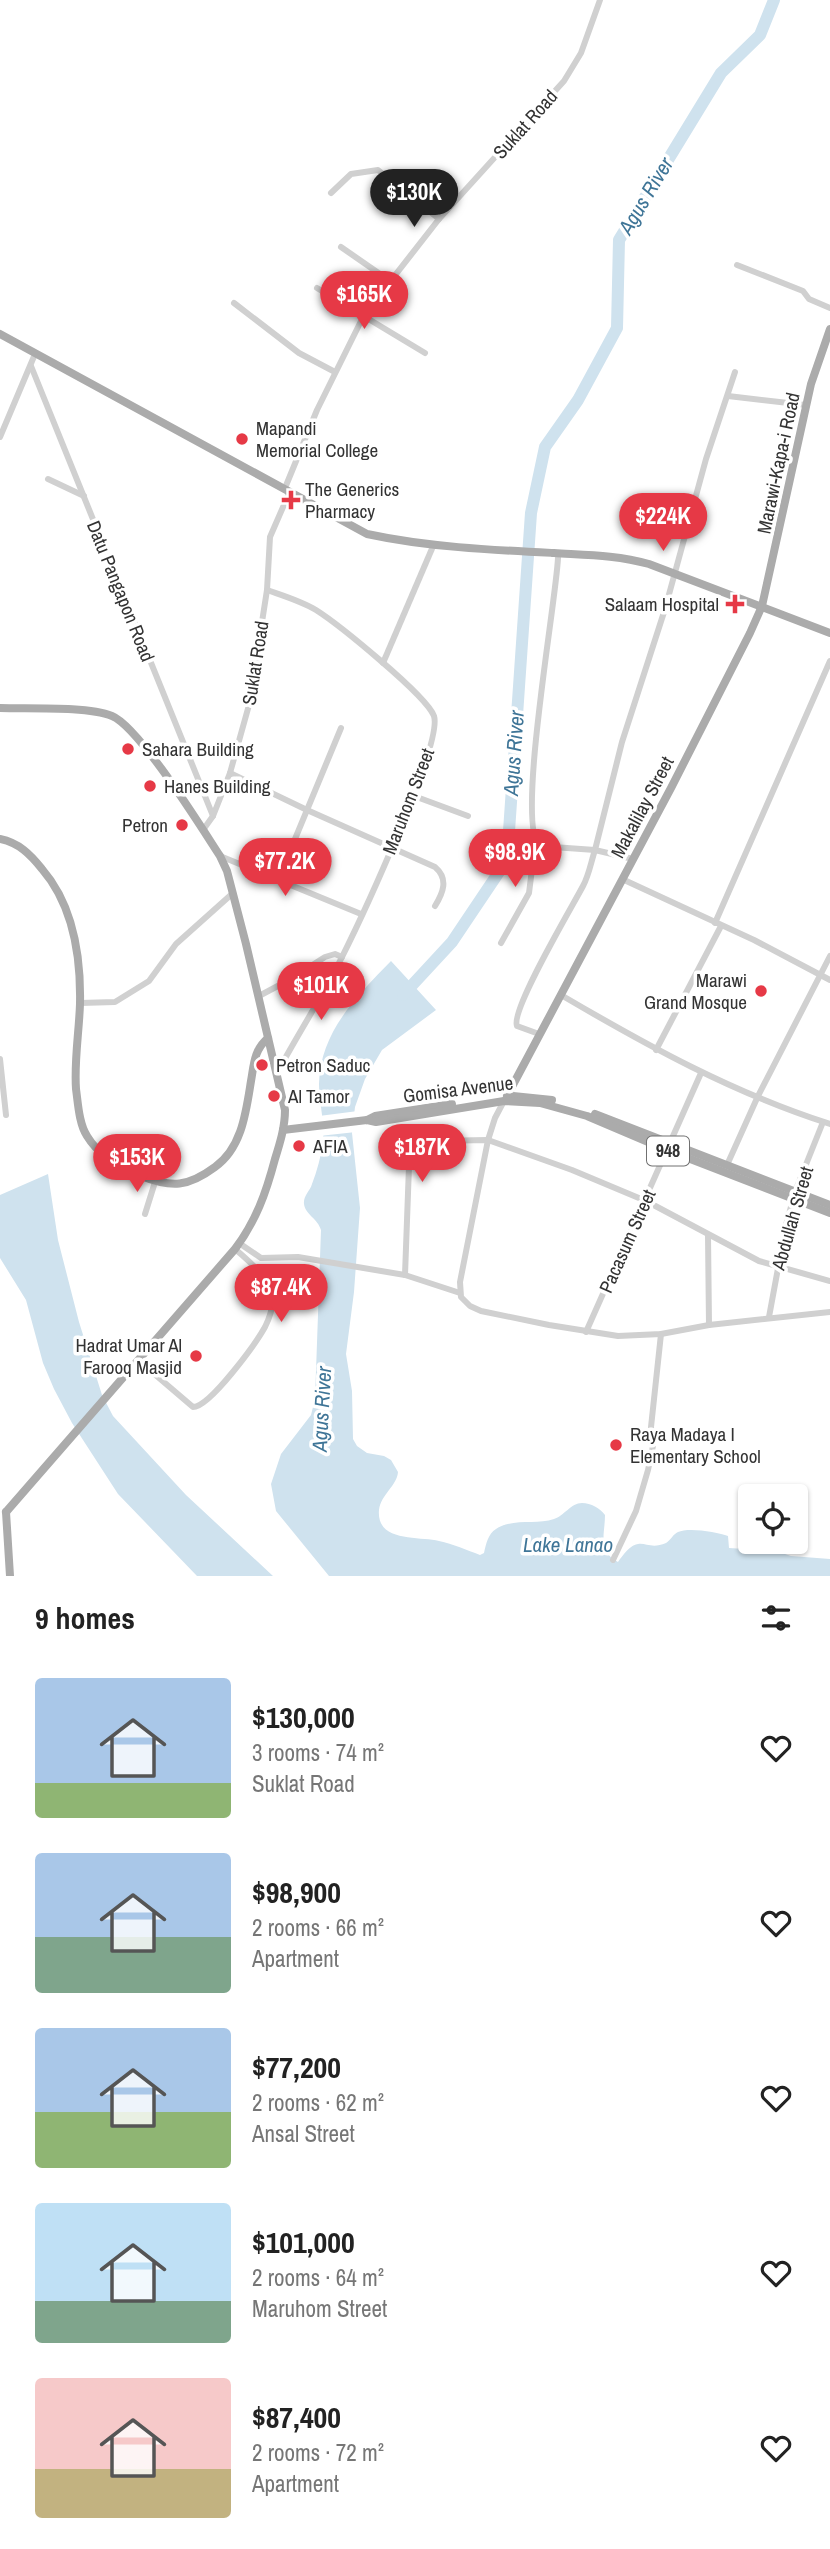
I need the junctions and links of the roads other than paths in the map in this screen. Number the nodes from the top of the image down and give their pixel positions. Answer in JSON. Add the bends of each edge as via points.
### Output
{"nodes":[{"id":1,"x":600,"y":0,"type":"edge"},
{"id":2,"x":331,"y":193,"type":"dead end"},
{"id":3,"x":439,"y":219,"type":"junction"},
{"id":4,"x":341,"y":247,"type":"dead end"},
{"id":5,"x":737,"y":265,"type":"dead end"},
{"id":6,"x":390,"y":281,"type":"junction"},
{"id":7,"x":317,"y":288,"type":"dead end"},
{"id":8,"x":234,"y":303,"type":"dead end"},
{"id":9,"x":830,"y":308,"type":"edge"},
{"id":10,"x":364,"y":315,"type":"junction"},
{"id":11,"x":830,"y":329,"type":"edge"},
{"id":12,"x":0,"y":334,"type":"edge"},
{"id":13,"x":425,"y":353,"type":"dead end"},
{"id":14,"x":35,"y":354,"type":"junction"},
{"id":15,"x":31,"y":366,"type":"junction"},
{"id":16,"x":335,"y":372,"type":"junction"},
{"id":17,"x":735,"y":372,"type":"dead end"},
{"id":18,"x":728,"y":396,"type":"junction"},
{"id":19,"x":806,"y":405,"type":"junction"},
{"id":20,"x":3,"y":421,"type":"edge"},
{"id":21,"x":0,"y":437,"type":"edge"},
{"id":22,"x":48,"y":479,"type":"dead end"},
{"id":23,"x":287,"y":490,"type":"junction"},
{"id":24,"x":84,"y":496,"type":"junction"},
{"id":25,"x":434,"y":544,"type":"junction"},
{"id":26,"x":556,"y":556,"type":"junction"},
{"id":27,"x":674,"y":574,"type":"junction"},
{"id":28,"x":267,"y":590,"type":"junction"},
{"id":29,"x":762,"y":606,"type":"junction"},
{"id":30,"x":830,"y":633,"type":"edge"},
{"id":31,"x":830,"y":661,"type":"edge"},
{"id":32,"x":383,"y":663,"type":"junction"},
{"id":33,"x":0,"y":708,"type":"edge"},
{"id":34,"x":341,"y":728,"type":"dead end"},
{"id":35,"x":230,"y":773,"type":"junction"},
{"id":36,"x":414,"y":796,"type":"junction"},
{"id":37,"x":307,"y":810,"type":"junction"},
{"id":38,"x":213,"y":816,"type":"junction"},
{"id":39,"x":468,"y":817,"type":"dead end"},
{"id":40,"x":203,"y":830,"type":"junction"},
{"id":41,"x":0,"y":839,"type":"edge"},
{"id":42,"x":538,"y":844,"type":"junction"},
{"id":43,"x":391,"y":848,"type":"junction"},
{"id":44,"x":595,"y":850,"type":"junction"},
{"id":45,"x":220,"y":856,"type":"junction"},
{"id":46,"x":633,"y":859,"type":"junction"},
{"id":47,"x":622,"y":879,"type":"junction"},
{"id":48,"x":278,"y":880,"type":"junction"},
{"id":49,"x":233,"y":893,"type":"junction"},
{"id":50,"x":435,"y":906,"type":"dead end"},
{"id":51,"x":361,"y":914,"type":"junction"},
{"id":52,"x":718,"y":925,"type":"junction"},
{"id":53,"x":501,"y":943,"type":"dead end"},
{"id":54,"x":830,"y":956,"type":"edge"},
{"id":55,"x":342,"y":957,"type":"junction"},
{"id":56,"x":821,"y":975,"type":"junction"},
{"id":57,"x":830,"y":979,"type":"edge"},
{"id":58,"x":561,"y":995,"type":"junction"},
{"id":59,"x":259,"y":996,"type":"junction"},
{"id":60,"x":80,"y":1003,"type":"junction"},
{"id":61,"x":539,"y":1034,"type":"junction"},
{"id":62,"x":268,"y":1038,"type":"junction"},
{"id":63,"x":656,"y":1050,"type":"junction"},
{"id":64,"x":0,"y":1059,"type":"edge"},
{"id":65,"x":277,"y":1073,"type":"junction"},
{"id":66,"x":701,"y":1073,"type":"junction"},
{"id":67,"x":758,"y":1097,"type":"junction"},
{"id":68,"x":506,"y":1098,"type":"junction"},
{"id":69,"x":6,"y":1115,"type":"dead end"},
{"id":70,"x":827,"y":1123,"type":"edge"},
{"id":71,"x":283,"y":1130,"type":"junction"},
{"id":72,"x":488,"y":1140,"type":"junction"},
{"id":73,"x":669,"y":1147,"type":"junction"},
{"id":74,"x":727,"y":1165,"type":"junction"},
{"id":75,"x":155,"y":1182,"type":"junction"},
{"id":76,"x":794,"y":1195,"type":"junction"},
{"id":77,"x":646,"y":1201,"type":"junction"},
{"id":78,"x":830,"y":1205,"type":"edge"},
{"id":79,"x":830,"y":1213,"type":"edge"},
{"id":80,"x":145,"y":1214,"type":"dead end"},
{"id":81,"x":708,"y":1235,"type":"junction"},
{"id":82,"x":237,"y":1246,"type":"junction"},
{"id":83,"x":776,"y":1268,"type":"junction"},
{"id":84,"x":405,"y":1275,"type":"junction"},
{"id":85,"x":830,"y":1281,"type":"edge"},
{"id":86,"x":460,"y":1295,"type":"junction"},
{"id":87,"x":830,"y":1312,"type":"edge"},
{"id":88,"x":769,"y":1317,"type":"junction"},
{"id":89,"x":709,"y":1325,"type":"junction"},
{"id":90,"x":586,"y":1332,"type":"junction"},
{"id":91,"x":660,"y":1334,"type":"junction"},
{"id":92,"x":138,"y":1360,"type":"junction"},
{"id":93,"x":3,"y":1512,"type":"edge"},
{"id":94,"x":613,"y":1560,"type":"dead end"},
{"id":95,"x":0,"y":1576,"type":"edge"},
{"id":96,"x":10,"y":1576,"type":"edge"}],
"edges":[{"from":1,"to":3,"type":"street","name":"Suklat Road","via":[[575,66]]},
{"from":2,"to":3,"type":"street","via":[[351,174],[378,170]]},
{"from":3,"to":6,"type":"street","name":"Suklat Road"},
{"from":4,"to":6,"type":"street"},
{"from":5,"to":9,"type":"street","via":[[803,291],[809,299]]},
{"from":6,"to":10,"type":"street","name":"Suklat Road"},
{"from":7,"to":10,"type":"street"},
{"from":8,"to":16,"type":"street","via":[[299,352]]},
{"from":10,"to":13,"type":"street"},
{"from":10,"to":16,"type":"street","name":"Suklat Road"},
{"from":11,"to":19,"type":"main road","name":"Marawi-Kapa-i Road"},
{"from":12,"to":14,"type":"main road"},
{"from":14,"to":15,"type":"street"},
{"from":14,"to":23,"type":"main road"},
{"from":15,"to":20,"type":"street"},
{"from":15,"to":24,"type":"street","name":"Datu Pangapon Road"},
{"from":16,"to":23,"type":"street","name":"Suklat Road"},
{"from":17,"to":18,"type":"street"},
{"from":18,"to":19,"type":"street"},
{"from":18,"to":27,"type":"street"},
{"from":19,"to":29,"type":"main road","name":"Marawi-Kapa-i Road"},
{"from":20,"to":21,"type":"street"},
{"from":22,"to":24,"type":"street"},
{"from":23,"to":25,"type":"main road","via":[[367,534]]},
{"from":23,"to":28,"type":"street","name":"Suklat Road","via":[[270,537]]},
{"from":24,"to":38,"type":"street","name":"Datu Pangapon Road"},
{"from":25,"to":26,"type":"main road"},
{"from":25,"to":32,"type":"street"},
{"from":26,"to":27,"type":"main road","via":[[618,556]]},
{"from":26,"to":42,"type":"street","via":[[533,786],[531,827]]},
{"from":27,"to":29,"type":"main road"},
{"from":27,"to":44,"type":"street","via":[[622,742]]},
{"from":28,"to":32,"type":"street","name":"Maruhom Street","via":[[315,610]]},
{"from":28,"to":35,"type":"street","name":"Suklat Road","via":[[249,705]]},
{"from":29,"to":30,"type":"main road"},
{"from":29,"to":46,"type":"main road","name":"Makalilay Street"},
{"from":31,"to":52,"type":"street"},
{"from":32,"to":36,"type":"street","name":"Maruhom Street","via":[[433,716],[429,751]]},
{"from":33,"to":40,"type":"main road","via":[[113,716],[138,737]]},
{"from":34,"to":37,"type":"street"},
{"from":35,"to":37,"type":"street"},
{"from":35,"to":38,"type":"street","name":"Suklat Road"},
{"from":36,"to":39,"type":"street"},
{"from":36,"to":43,"type":"street","name":"Maruhom Street"},
{"from":37,"to":43,"type":"street"},
{"from":37,"to":48,"type":"street"},
{"from":38,"to":40,"type":"street","name":"Suklat Road"},
{"from":40,"to":45,"type":"main road"},
{"from":41,"to":60,"type":"main road","via":[[28,852],[61,896],[78,958]]},
{"from":42,"to":44,"type":"street"},
{"from":42,"to":53,"type":"street","via":[[528,893]]},
{"from":43,"to":50,"type":"street","via":[[441,872],[444,884]]},
{"from":43,"to":51,"type":"street","name":"Maruhom Street"},
{"from":44,"to":46,"type":"street"},
{"from":44,"to":61,"type":"street","via":[[584,884],[515,1021]]},
{"from":45,"to":48,"type":"street"},
{"from":45,"to":49,"type":"main road"},
{"from":46,"to":47,"type":"main road","name":"Makalilay Street"},
{"from":47,"to":52,"type":"street"},
{"from":47,"to":58,"type":"main road","name":"Makalilay Street"},
{"from":48,"to":51,"type":"street"},
{"from":49,"to":59,"type":"main road"},
{"from":49,"to":60,"type":"street","via":[[176,944],[149,981],[115,1002]]},
{"from":51,"to":55,"type":"street","name":"Maruhom Street"},
{"from":52,"to":56,"type":"street"},
{"from":52,"to":63,"type":"street"},
{"from":54,"to":56,"type":"street"},
{"from":55,"to":59,"type":"street","via":[[325,957]]},
{"from":55,"to":65,"type":"street","name":"Maruhom Street"},
{"from":56,"to":57,"type":"street"},
{"from":56,"to":67,"type":"street"},
{"from":58,"to":61,"type":"main road","name":"Makalilay Street"},
{"from":58,"to":63,"type":"street"},
{"from":59,"to":62,"type":"main road"},
{"from":60,"to":75,"type":"main road","via":[[76,1081],[85,1134],[108,1159]]},
{"from":61,"to":68,"type":"main road","name":"Makalilay Street"},
{"from":62,"to":65,"type":"main road"},
{"from":62,"to":75,"type":"main road","via":[[256,1051],[239,1137],[229,1155],[194,1180],[170,1186]]},
{"from":63,"to":66,"type":"street"},
{"from":64,"to":69,"type":"street"},
{"from":65,"to":71,"type":"main road","via":[[285,1110]]},
{"from":66,"to":67,"type":"street"},
{"from":66,"to":73,"type":"street","name":"Pacasum Street"},
{"from":67,"to":70,"type":"street"},
{"from":67,"to":74,"type":"street"},
{"from":68,"to":71,"type":"main road","name":"Gomisa Avenue","number":"948"},
{"from":68,"to":72,"type":"street"},
{"from":68,"to":73,"type":"main road","name":"Gomisa Avenue","number":"948","via":[[540,1097],[564,1103]]},
{"from":70,"to":76,"type":"street","name":"Abdullah Street"},
{"from":71,"to":82,"type":"main road","via":[[261,1207]]},
{"from":72,"to":77,"type":"street"},
{"from":72,"to":84,"type":"street","via":[[432,1141],[412,1150]]},
{"from":72,"to":86,"type":"street"},
{"from":73,"to":74,"type":"main road","name":"Gomisa Avenue","number":"948"},
{"from":73,"to":76,"type":"main road","name":"Gomisa Avenue","number":"948"},
{"from":73,"to":77,"type":"street","name":"Pacasum Street"},
{"from":74,"to":76,"type":"main road","name":"Gomisa Avenue","number":"948"},
{"from":75,"to":80,"type":"street"},
{"from":76,"to":78,"type":"main road","name":"Gomisa Avenue","number":"948"},
{"from":76,"to":79,"type":"main road","name":"Gomisa Avenue","number":"948"},
{"from":76,"to":83,"type":"street","name":"Abdullah Street"},
{"from":77,"to":81,"type":"street"},
{"from":77,"to":90,"type":"street","name":"Pacasum Street"},
{"from":81,"to":83,"type":"street"},
{"from":81,"to":89,"type":"street"},
{"from":82,"to":84,"type":"street","via":[[261,1258],[298,1257]]},
{"from":82,"to":92,"type":"main road"},
{"from":82,"to":92,"type":"street","via":[[270,1287],[273,1308],[255,1342],[212,1396],[193,1407]]},
{"from":83,"to":85,"type":"street"},
{"from":83,"to":88,"type":"street","name":"Abdullah Street"},
{"from":84,"to":86,"type":"street"},
{"from":86,"to":90,"type":"street","via":[[481,1311]]},
{"from":87,"to":88,"type":"street"},
{"from":88,"to":89,"type":"street"},
{"from":89,"to":91,"type":"street"},
{"from":90,"to":91,"type":"street"},
{"from":91,"to":94,"type":"street","via":[[653,1446],[636,1511]]},
{"from":92,"to":93,"type":"main road"},
{"from":93,"to":96,"type":"main road"},
{"from":95,"to":96,"type":"street"}]}
